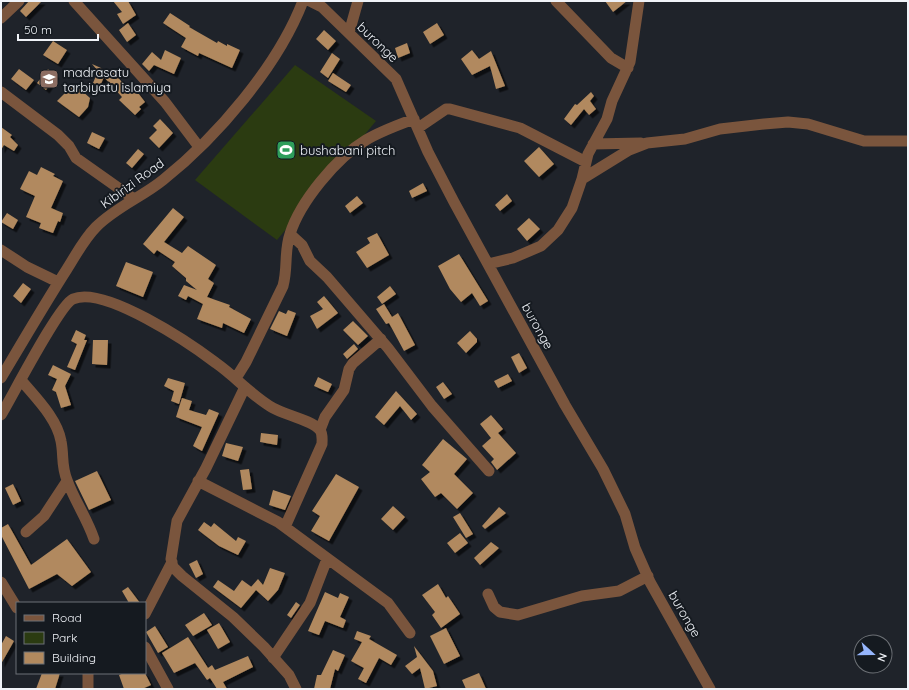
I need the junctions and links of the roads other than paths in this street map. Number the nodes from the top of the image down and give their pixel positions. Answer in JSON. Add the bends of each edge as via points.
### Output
{"nodes":[{"id":1,"x":19,"y":1,"type":"edge"},
{"id":2,"x":74,"y":1,"type":"edge"},
{"id":3,"x":304,"y":1,"type":"edge"},
{"id":4,"x":310,"y":1,"type":"edge"},
{"id":5,"x":358,"y":1,"type":"edge"},
{"id":6,"x":556,"y":1,"type":"edge"},
{"id":7,"x":639,"y":1,"type":"edge"},
{"id":8,"x":1,"y":18,"type":"edge"},
{"id":9,"x":349,"y":33,"type":"junction"},
{"id":10,"x":628,"y":68,"type":"junction"},
{"id":11,"x":1,"y":92,"type":"edge"},
{"id":12,"x":416,"y":124,"type":"junction"},
{"id":13,"x":908,"y":141,"type":"edge"},
{"id":14,"x":647,"y":143,"type":"junction"},
{"id":15,"x":593,"y":144,"type":"junction"},
{"id":16,"x":199,"y":147,"type":"junction"},
{"id":17,"x":586,"y":162,"type":"junction"},
{"id":18,"x":582,"y":179,"type":"junction"},
{"id":19,"x":134,"y":199,"type":"junction"},
{"id":20,"x":290,"y":234,"type":"junction"},
{"id":21,"x":1,"y":250,"type":"edge"},
{"id":22,"x":488,"y":264,"type":"junction"},
{"id":23,"x":58,"y":282,"type":"junction"},
{"id":24,"x":380,"y":340,"type":"junction"},
{"id":25,"x":2,"y":376,"type":"edge"},
{"id":26,"x":236,"y":378,"type":"junction"},
{"id":27,"x":21,"y":380,"type":"junction"},
{"id":28,"x":245,"y":387,"type":"junction"},
{"id":29,"x":1,"y":415,"type":"edge"},
{"id":30,"x":320,"y":430,"type":"junction"},
{"id":31,"x":489,"y":471,"type":"dead end"},
{"id":32,"x":67,"y":481,"type":"junction"},
{"id":33,"x":198,"y":481,"type":"junction"},
{"id":34,"x":285,"y":527,"type":"junction"},
{"id":35,"x":26,"y":532,"type":"dead end"},
{"id":36,"x":94,"y":539,"type":"dead end"},
{"id":37,"x":327,"y":559,"type":"junction"},
{"id":38,"x":172,"y":562,"type":"junction"},
{"id":39,"x":648,"y":576,"type":"junction"},
{"id":40,"x":1,"y":582,"type":"edge"},
{"id":41,"x":488,"y":594,"type":"dead end"},
{"id":42,"x":16,"y":606,"type":"edge"},
{"id":43,"x":146,"y":612,"type":"edge"},
{"id":44,"x":410,"y":632,"type":"dead end"},
{"id":45,"x":146,"y":649,"type":"edge"},
{"id":46,"x":273,"y":658,"type":"junction"},
{"id":47,"x":88,"y":674,"type":"edge"},
{"id":48,"x":88,"y":689,"type":"edge"},
{"id":49,"x":168,"y":689,"type":"edge"},
{"id":50,"x":296,"y":689,"type":"edge"},
{"id":51,"x":710,"y":689,"type":"edge"}],
"edges":[{"from":1,"to":8,"type":"street"},
{"from":2,"to":16,"type":"street","via":[[165,102]]},
{"from":3,"to":16,"type":"street","name":"Kibirizi Road","via":[[258,79]]},
{"from":4,"to":9,"type":"street","name":"buronge","via":[[322,8]]},
{"from":5,"to":9,"type":"street"},
{"from":6,"to":10,"type":"street","via":[[606,54]]},
{"from":7,"to":10,"type":"street","via":[[635,40]]},
{"from":9,"to":12,"type":"street","name":"buronge","via":[[396,79]]},
{"from":10,"to":15,"type":"street","via":[[612,101],[607,119]]},
{"from":11,"to":19,"type":"street","via":[[58,135],[76,158]]},
{"from":12,"to":17,"type":"street","via":[[450,109],[520,128]]},
{"from":12,"to":20,"type":"street","via":[[365,140],[336,165],[308,200]]},
{"from":12,"to":22,"type":"street","name":"buronge"},
{"from":13,"to":14,"type":"street","via":[[864,140],[828,128],[788,122],[720,130],[685,139]]},
{"from":14,"to":15,"type":"street"},
{"from":14,"to":18,"type":"street","via":[[629,150]]},
{"from":15,"to":17,"type":"street"},
{"from":16,"to":19,"type":"street","name":"Kibirizi Road","via":[[162,181]]},
{"from":17,"to":18,"type":"street"},
{"from":18,"to":22,"type":"street","via":[[572,208],[558,230],[540,246],[513,258]]},
{"from":19,"to":23,"type":"street","name":"Kibirizi Road","via":[[96,227]]},
{"from":20,"to":24,"type":"street","via":[[302,245],[310,261],[327,277]]},
{"from":20,"to":26,"type":"street","via":[[286,247],[287,274],[283,286]]},
{"from":21,"to":23,"type":"street","via":[[27,267]]},
{"from":22,"to":39,"type":"street","name":"buronge","via":[[602,469],[625,514],[635,548]]},
{"from":23,"to":25,"type":"street","name":"Kibirizi Road"},
{"from":24,"to":30,"type":"street","via":[[349,369],[344,390]]},
{"from":24,"to":31,"type":"street","via":[[432,406]]},
{"from":26,"to":27,"type":"street","via":[[166,329],[103,300],[86,298],[72,299],[65,306]]},
{"from":26,"to":28,"type":"street"},
{"from":27,"to":29,"type":"street"},
{"from":27,"to":32,"type":"street","via":[[44,408],[58,431]]},
{"from":28,"to":30,"type":"street","via":[[272,407]]},
{"from":28,"to":33,"type":"street"},
{"from":30,"to":34,"type":"street","via":[[322,444]]},
{"from":32,"to":35,"type":"street","via":[[44,516]]},
{"from":32,"to":36,"type":"street"},
{"from":33,"to":34,"type":"street"},
{"from":33,"to":38,"type":"street","via":[[177,522],[171,550]]},
{"from":34,"to":37,"type":"street"},
{"from":37,"to":44,"type":"street","via":[[388,603]]},
{"from":37,"to":46,"type":"street","via":[[310,603]]},
{"from":38,"to":43,"type":"street"},
{"from":38,"to":46,"type":"street","via":[[182,576],[233,617]]},
{"from":39,"to":41,"type":"street","via":[[619,591],[582,596],[518,615],[500,612],[494,607]]},
{"from":39,"to":51,"type":"street","name":"buronge"},
{"from":40,"to":42,"type":"street"},
{"from":45,"to":49,"type":"street"},
{"from":46,"to":50,"type":"street","via":[[289,675]]},
{"from":47,"to":48,"type":"street"}]}
